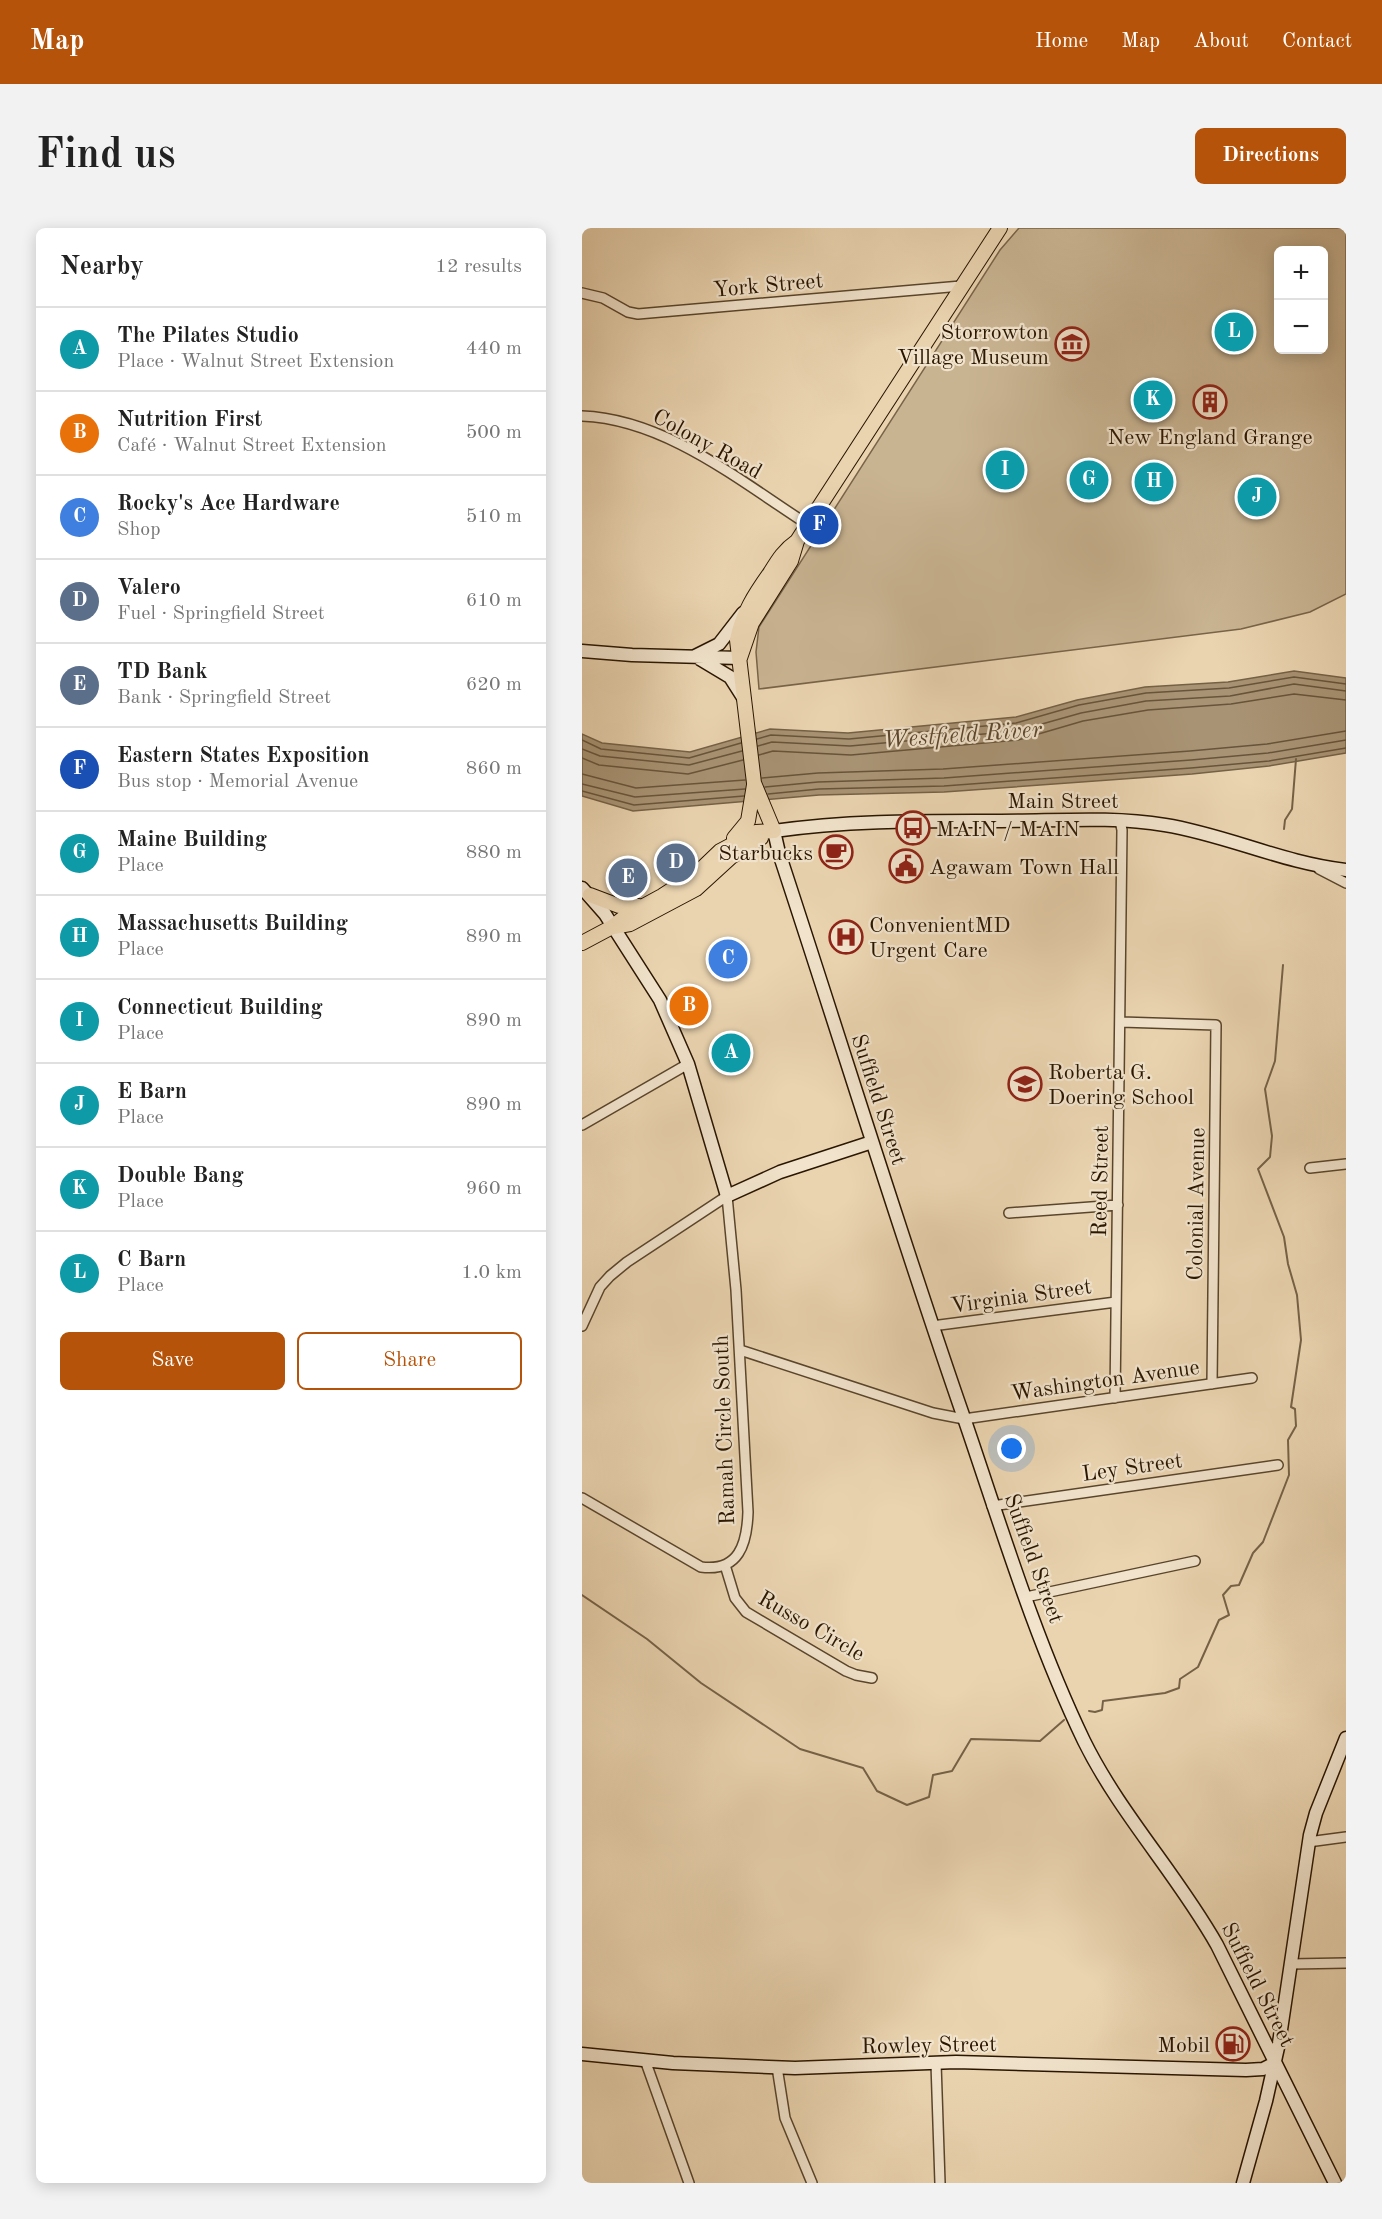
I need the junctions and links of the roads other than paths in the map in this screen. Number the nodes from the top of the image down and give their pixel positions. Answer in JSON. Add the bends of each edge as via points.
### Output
{"nodes":[{"id":1,"x":1000,"y":228,"type":"edge"},
{"id":2,"x":962,"y":286,"type":"junction"},
{"id":3,"x":582,"y":293,"type":"edge"},
{"id":4,"x":582,"y":416,"type":"edge"},
{"id":5,"x":807,"y":524,"type":"junction"},
{"id":6,"x":797,"y":541,"type":"junction"},
{"id":7,"x":753,"y":597,"type":"junction"},
{"id":8,"x":582,"y":651,"type":"edge"},
{"id":9,"x":696,"y":657,"type":"junction"},
{"id":10,"x":740,"y":658,"type":"junction"},
{"id":11,"x":744,"y":700,"type":"junction"},
{"id":12,"x":757,"y":807,"type":"junction"},
{"id":13,"x":1120,"y":820,"type":"junction"},
{"id":14,"x":774,"y":831,"type":"junction"},
{"id":15,"x":720,"y":851,"type":"junction"},
{"id":16,"x":1310,"y":865,"type":"junction"},
{"id":17,"x":1346,"y":870,"type":"edge"},
{"id":18,"x":1346,"y":884,"type":"edge"},
{"id":19,"x":586,"y":892,"type":"edge"},
{"id":20,"x":645,"y":905,"type":"junction"},
{"id":21,"x":612,"y":927,"type":"junction"},
{"id":22,"x":582,"y":943,"type":"edge"},
{"id":23,"x":1121,"y":1022,"type":"junction"},
{"id":24,"x":688,"y":1064,"type":"junction"},
{"id":25,"x":582,"y":1125,"type":"edge"},
{"id":26,"x":872,"y":1142,"type":"junction"},
{"id":27,"x":1346,"y":1164,"type":"edge"},
{"id":28,"x":1310,"y":1168,"type":"dead end"},
{"id":29,"x":727,"y":1196,"type":"junction"},
{"id":30,"x":1118,"y":1205,"type":"junction"},
{"id":31,"x":1009,"y":1213,"type":"dead end"},
{"id":32,"x":1116,"y":1302,"type":"junction"},
{"id":33,"x":582,"y":1326,"type":"edge"},
{"id":34,"x":932,"y":1326,"type":"junction"},
{"id":35,"x":740,"y":1350,"type":"junction"},
{"id":36,"x":1252,"y":1378,"type":"dead end"},
{"id":37,"x":1212,"y":1384,"type":"junction"},
{"id":38,"x":1115,"y":1398,"type":"junction"},
{"id":39,"x":964,"y":1419,"type":"junction"},
{"id":40,"x":1278,"y":1465,"type":"dead end"},
{"id":41,"x":582,"y":1498,"type":"edge"},
{"id":42,"x":992,"y":1506,"type":"junction"},
{"id":43,"x":1195,"y":1562,"type":"dead end"},
{"id":44,"x":725,"y":1565,"type":"junction"},
{"id":45,"x":1026,"y":1597,"type":"junction"},
{"id":46,"x":872,"y":1678,"type":"dead end"},
{"id":47,"x":1346,"y":1738,"type":"edge"},
{"id":48,"x":1346,"y":1837,"type":"edge"},
{"id":49,"x":1308,"y":1842,"type":"junction"},
{"id":50,"x":1346,"y":1963,"type":"edge"},
{"id":51,"x":1291,"y":1964,"type":"junction"},
{"id":52,"x":582,"y":2054,"type":"edge"},
{"id":53,"x":645,"y":2060,"type":"junction"},
{"id":54,"x":936,"y":2063,"type":"junction"},
{"id":55,"x":1275,"y":2063,"type":"junction"},
{"id":56,"x":777,"y":2067,"type":"junction"},
{"id":57,"x":689,"y":2183,"type":"edge"},
{"id":58,"x":812,"y":2183,"type":"edge"},
{"id":59,"x":940,"y":2183,"type":"edge"},
{"id":60,"x":1243,"y":2183,"type":"edge"},
{"id":61,"x":1335,"y":2183,"type":"edge"}],
"edges":[{"from":1,"to":2,"type":"main road"},
{"from":2,"to":3,"type":"street","name":"York Street","via":[[643,314]]},
{"from":2,"to":5,"type":"main road"},
{"from":4,"to":5,"type":"street","name":"Colony Road","via":[[628,423],[669,439]]},
{"from":5,"to":6,"type":"main road"},
{"from":6,"to":7,"type":"main road","name":"Suffield Street","via":[[784,551]]},
{"from":6,"to":10,"type":"main road","via":[[791,561],[752,623]]},
{"from":7,"to":9,"type":"main road","via":[[719,644]]},
{"from":7,"to":10,"type":"main road","name":"Suffield Street","via":[[737,640]]},
{"from":8,"to":9,"type":"main road"},
{"from":9,"to":10,"type":"main road"},
{"from":9,"to":11,"type":"main road","via":[[730,678]]},
{"from":10,"to":11,"type":"main road","name":"Suffield Street"},
{"from":11,"to":12,"type":"main road","name":"Suffield Street"},
{"from":12,"to":14,"type":"main road","name":"Suffield Street"},
{"from":12,"to":15,"type":"main road","via":[[743,829]]},
{"from":13,"to":14,"type":"main road","name":"Main Street","via":[[883,821]]},
{"from":13,"to":16,"type":"main road","name":"Main Street","via":[[1183,829]]},
{"from":13,"to":23,"type":"street","name":"Reed Street"},
{"from":14,"to":15,"type":"main road","via":[[756,832]]},
{"from":14,"to":21,"type":"main road","via":[[731,857],[696,889],[630,924]]},
{"from":14,"to":26,"type":"main road","name":"Suffield Street"},
{"from":15,"to":20,"type":"main road","via":[[696,874]]},
{"from":16,"to":17,"type":"main road","name":"Main Street"},
{"from":16,"to":18,"type":"street"},
{"from":19,"to":20,"type":"main road","via":[[626,907]]},
{"from":19,"to":21,"type":"main road"},
{"from":20,"to":21,"type":"main road"},
{"from":21,"to":22,"type":"main road"},
{"from":21,"to":24,"type":"main road","via":[[660,1000]]},
{"from":23,"to":30,"type":"street","name":"Reed Street"},
{"from":23,"to":37,"type":"street","name":"Colonial Avenue","via":[[1216,1025]]},
{"from":24,"to":25,"type":"street"},
{"from":24,"to":29,"type":"main road"},
{"from":26,"to":29,"type":"main road","via":[[780,1172]]},
{"from":26,"to":34,"type":"main road","name":"Suffield Street"},
{"from":27,"to":28,"type":"street"},
{"from":29,"to":33,"type":"street","via":[[610,1276],[595,1294]]},
{"from":29,"to":35,"type":"street","name":"Ramah Circle South"},
{"from":30,"to":31,"type":"street"},
{"from":30,"to":32,"type":"street","name":"Reed Street"},
{"from":32,"to":34,"type":"street","name":"Virginia Street"},
{"from":32,"to":38,"type":"street","name":"Reed Street"},
{"from":34,"to":39,"type":"main road","name":"Suffield Street"},
{"from":35,"to":39,"type":"street","name":"Washington Avenue","via":[[933,1413]]},
{"from":35,"to":44,"type":"street","name":"Ramah Circle South","via":[[748,1514],[742,1550]]},
{"from":36,"to":37,"type":"street","name":"Washington Avenue"},
{"from":37,"to":38,"type":"street","name":"Washington Avenue"},
{"from":38,"to":39,"type":"street","name":"Washington Avenue"},
{"from":39,"to":42,"type":"main road","name":"Suffield Street"},
{"from":40,"to":42,"type":"street","name":"Ley Street"},
{"from":41,"to":44,"type":"street","via":[[701,1567]]},
{"from":42,"to":45,"type":"main road","name":"Suffield Street"},
{"from":43,"to":45,"type":"street"},
{"from":44,"to":46,"type":"street","name":"Russo Circle","via":[[735,1598],[746,1612],[846,1671]]},
{"from":45,"to":55,"type":"main road","name":"Suffield Street","via":[[1073,1715],[1101,1773],[1212,1937]]},
{"from":47,"to":49,"type":"main road"},
{"from":48,"to":49,"type":"street"},
{"from":49,"to":51,"type":"main road"},
{"from":50,"to":51,"type":"street"},
{"from":51,"to":55,"type":"main road"},
{"from":52,"to":53,"type":"main road","name":"Rowley Street"},
{"from":53,"to":56,"type":"main road","name":"Rowley Street"},
{"from":53,"to":57,"type":"street"},
{"from":54,"to":55,"type":"main road","name":"Rowley Street","via":[[1246,2070],[1263,2069]]},
{"from":54,"to":56,"type":"main road","name":"Rowley Street"},
{"from":54,"to":59,"type":"street"},
{"from":55,"to":60,"type":"main road"},
{"from":55,"to":61,"type":"main road","name":"Suffield Street"},
{"from":56,"to":58,"type":"street","via":[[785,2118]]}]}
